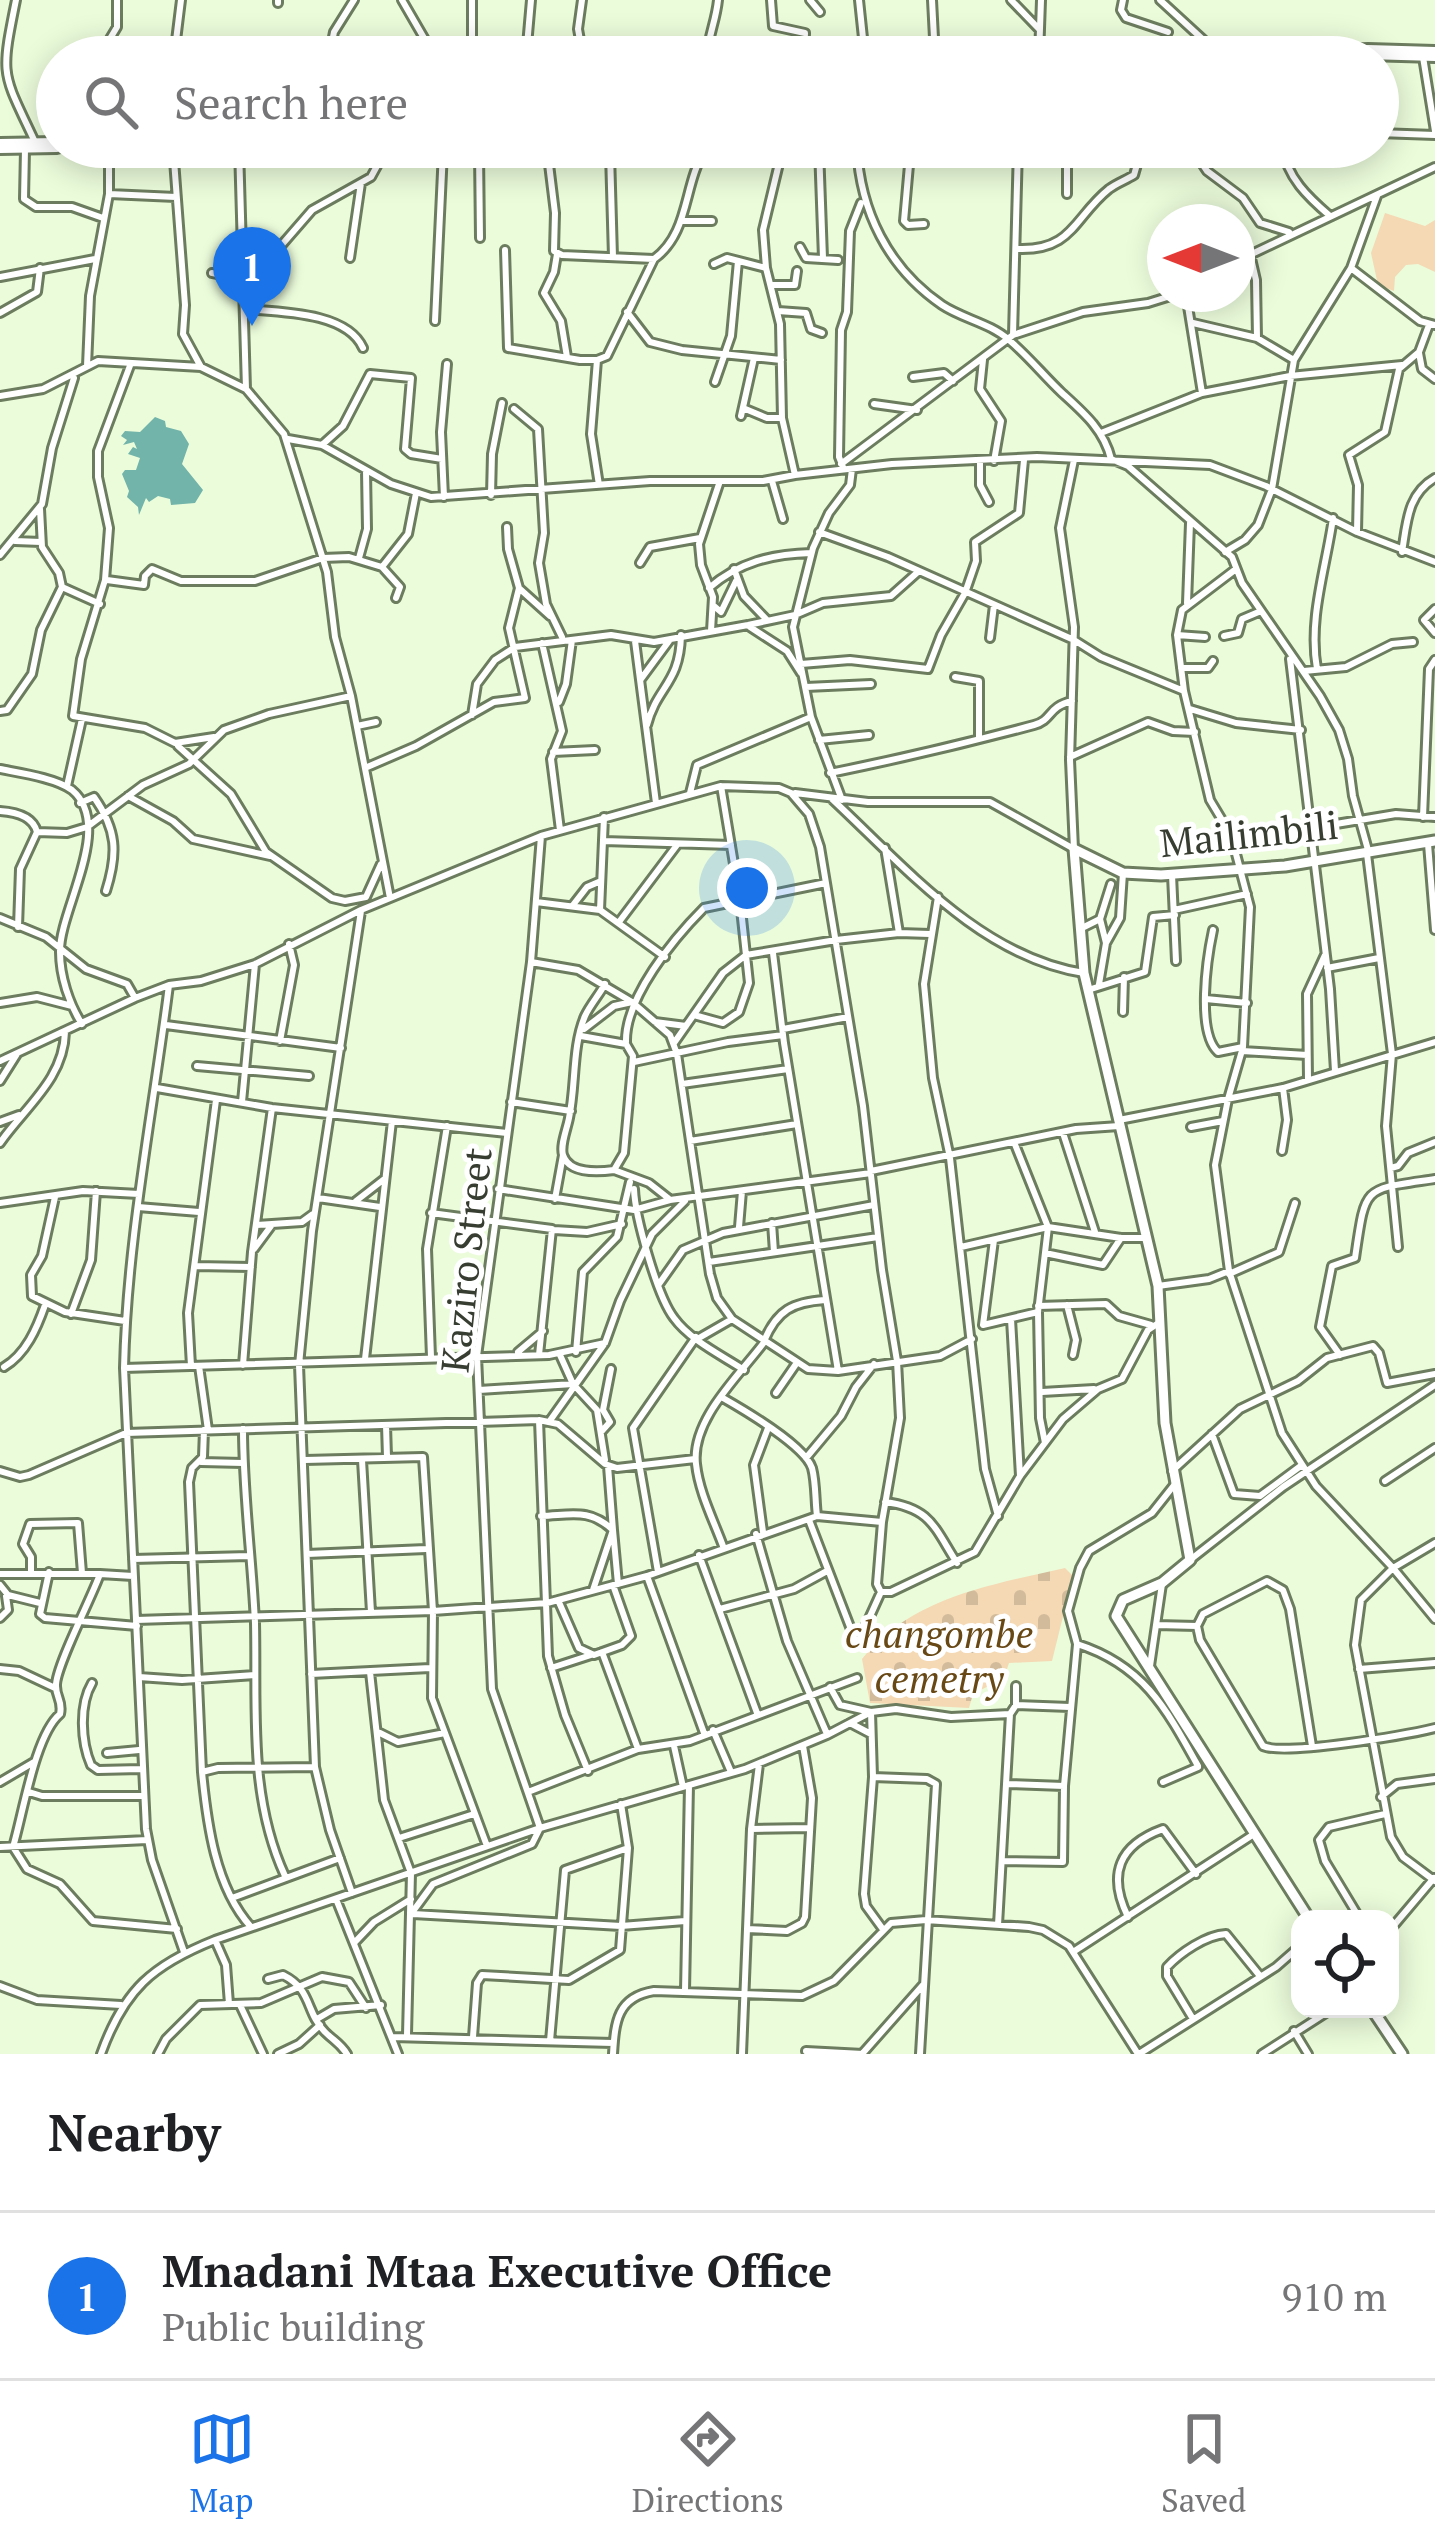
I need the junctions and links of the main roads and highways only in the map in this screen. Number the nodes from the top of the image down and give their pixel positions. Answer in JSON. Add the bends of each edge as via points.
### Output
{"nodes":[{"id":1,"x":1399,"y":54,"type":"edge"},
{"id":2,"x":1429,"y":54,"type":"edge"},
{"id":3,"x":36,"y":145,"type":"edge"},
{"id":4,"x":0,"y":146,"type":"edge"}],
"edges":[{"from":1,"to":2,"type":"highway"},
{"from":3,"to":4,"type":"highway"}]}
